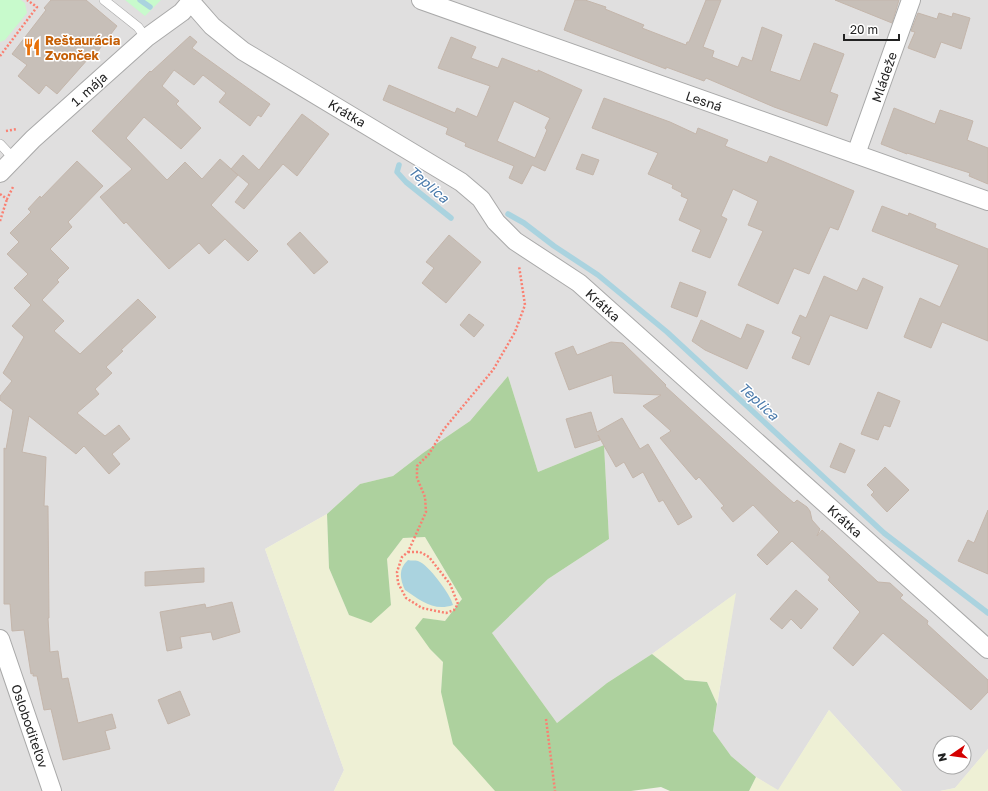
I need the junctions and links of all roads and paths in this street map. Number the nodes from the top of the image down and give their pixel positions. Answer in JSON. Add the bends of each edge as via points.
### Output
{"nodes":[{"id":1,"x":27,"y":0,"type":"edge"},
{"id":2,"x":104,"y":0,"type":"edge"},
{"id":3,"x":421,"y":0,"type":"edge"},
{"id":4,"x":911,"y":0,"type":"edge"},
{"id":5,"x":192,"y":1,"type":"edge"},
{"id":6,"x":146,"y":38,"type":"junction"},
{"id":7,"x":0,"y":56,"type":"edge"},
{"id":8,"x":0,"y":144,"type":"edge"},
{"id":9,"x":856,"y":154,"type":"junction"},
{"id":10,"x":7,"y":166,"type":"edge"},
{"id":11,"x":3,"y":193,"type":"edge"},
{"id":12,"x":988,"y":201,"type":"edge"},
{"id":13,"x":0,"y":221,"type":"edge"},
{"id":14,"x":515,"y":241,"type":"junction"},
{"id":15,"x":408,"y":552,"type":"junction"},
{"id":16,"x":0,"y":639,"type":"edge"},
{"id":17,"x":988,"y":649,"type":"edge"},
{"id":18,"x":546,"y":719,"type":"dead end"},
{"id":19,"x":52,"y":791,"type":"edge"},
{"id":20,"x":556,"y":791,"type":"edge"}],
"edges":[{"from":1,"to":7,"type":"path","via":[[36,7]]},
{"from":2,"to":6,"type":"lane","via":[[138,27]]},
{"from":3,"to":9,"type":"street","name":"Lesná"},
{"from":4,"to":9,"type":"street","name":"Mládeže"},
{"from":5,"to":6,"type":"street","name":"1. mája","via":[[182,12]]},
{"from":5,"to":14,"type":"street","name":"Krátka","via":[[212,26],[244,51],[461,182],[482,199],[496,222]]},
{"from":6,"to":10,"type":"street","name":"1. mája"},
{"from":8,"to":10,"type":"lane"},
{"from":9,"to":12,"type":"street","name":"Lesná"},
{"from":10,"to":11,"type":"street","name":"1. mája"},
{"from":11,"to":13,"type":"path"},
{"from":14,"to":15,"type":"path","via":[[525,305],[493,370],[417,466],[417,478],[425,497],[426,512]]},
{"from":14,"to":17,"type":"street","name":"Krátka","via":[[579,283]]},
{"from":15,"to":15,"type":"path","via":[[402,557],[397,572],[398,583],[406,598],[434,612],[446,613],[454,610],[458,604],[456,596],[429,557],[420,552]]},
{"from":16,"to":19,"type":"street","name":"Osloboditeľov"},
{"from":18,"to":20,"type":"path"}]}
